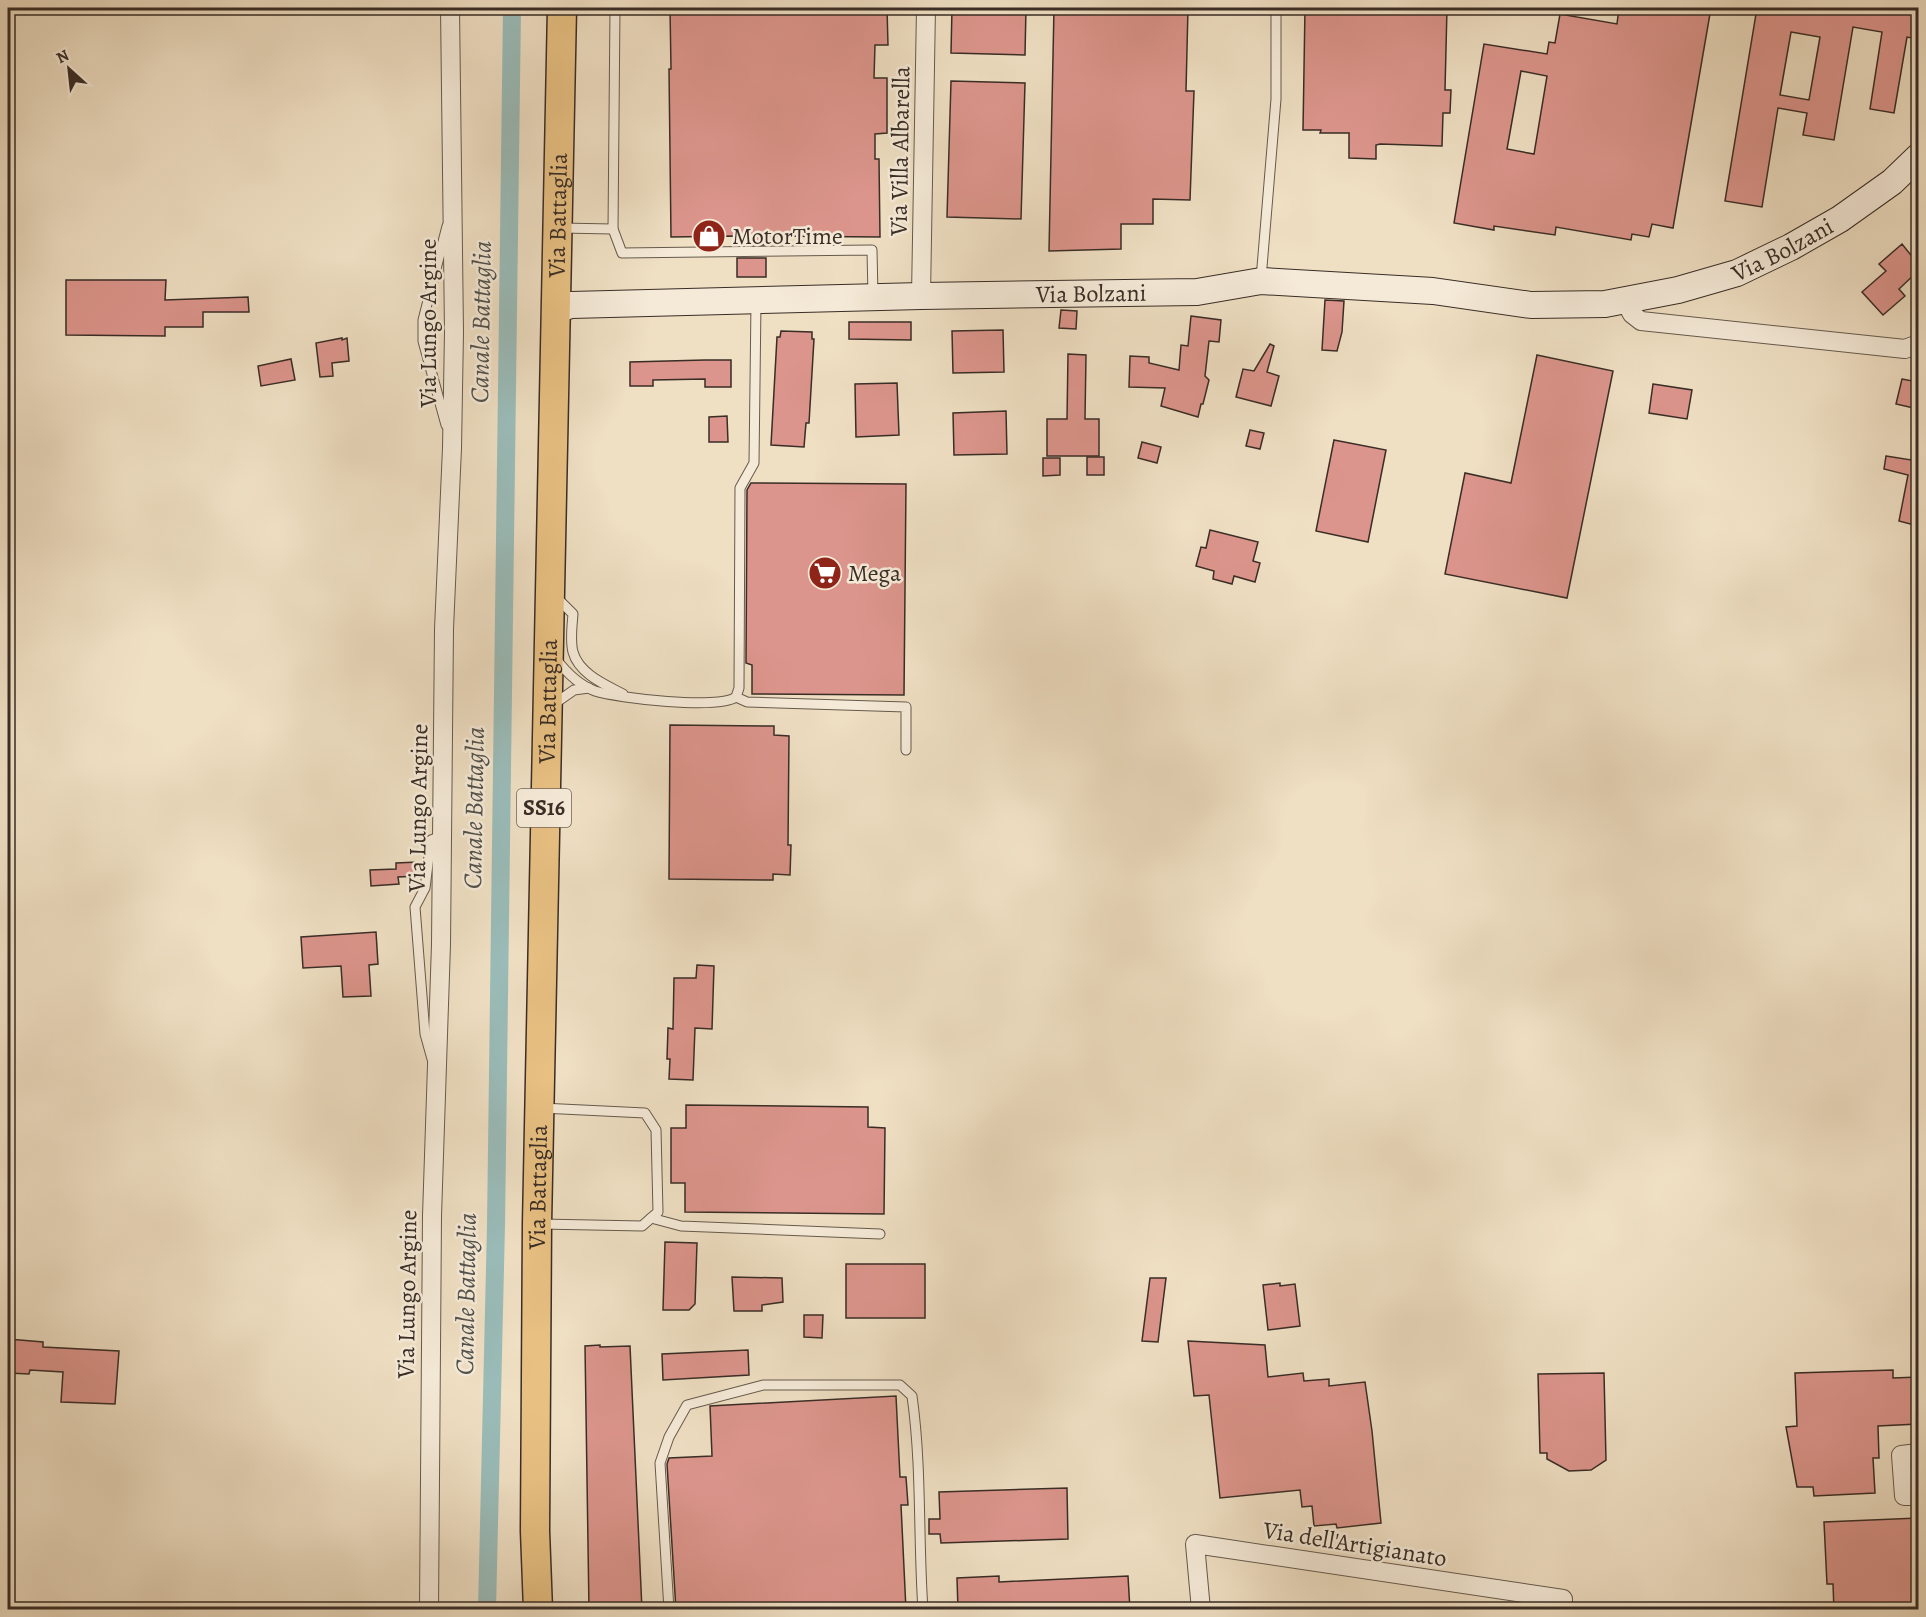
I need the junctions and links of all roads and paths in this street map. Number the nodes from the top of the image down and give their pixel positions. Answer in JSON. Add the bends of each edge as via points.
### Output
{"nodes":[{"id":1,"x":450,"y":8,"type":"edge"},
{"id":2,"x":562,"y":8,"type":"edge"},
{"id":3,"x":615,"y":8,"type":"edge"},
{"id":4,"x":926,"y":8,"type":"edge"},
{"id":5,"x":1276,"y":8,"type":"edge"},
{"id":6,"x":1918,"y":157,"type":"edge"},
{"id":7,"x":452,"y":207,"type":"junction"},
{"id":8,"x":558,"y":228,"type":"junction"},
{"id":9,"x":613,"y":229,"type":"junction"},
{"id":10,"x":1261,"y":281,"type":"junction"},
{"id":11,"x":921,"y":296,"type":"junction"},
{"id":12,"x":873,"y":297,"type":"junction"},
{"id":13,"x":756,"y":301,"type":"junction"},
{"id":14,"x":1625,"y":301,"type":"junction"},
{"id":15,"x":556,"y":310,"type":"junction"},
{"id":16,"x":1918,"y":344,"type":"edge"},
{"id":17,"x":452,"y":448,"type":"junction"},
{"id":18,"x":549,"y":590,"type":"junction"},
{"id":19,"x":548,"y":646,"type":"junction"},
{"id":20,"x":589,"y":688,"type":"junction"},
{"id":21,"x":736,"y":697,"type":"junction"},
{"id":22,"x":631,"y":698,"type":"junction"},
{"id":23,"x":546,"y":713,"type":"junction"},
{"id":24,"x":906,"y":750,"type":"dead end"},
{"id":25,"x":442,"y":836,"type":"junction"},
{"id":26,"x":435,"y":1070,"type":"junction"},
{"id":27,"x":539,"y":1108,"type":"junction"},
{"id":28,"x":651,"y":1218,"type":"junction"},
{"id":29,"x":537,"y":1224,"type":"junction"},
{"id":30,"x":880,"y":1234,"type":"dead end"},
{"id":31,"x":1918,"y":1453,"type":"edge"},
{"id":32,"x":1918,"y":1496,"type":"edge"},
{"id":33,"x":429,"y":1610,"type":"edge"},
{"id":34,"x":538,"y":1610,"type":"edge"},
{"id":35,"x":669,"y":1610,"type":"edge"},
{"id":36,"x":923,"y":1610,"type":"edge"},
{"id":37,"x":1202,"y":1610,"type":"edge"},
{"id":38,"x":1563,"y":1610,"type":"edge"}],
"edges":[{"from":1,"to":7,"type":"street","name":"Via Lungo Argine"},
{"from":2,"to":8,"type":"main road","name":"Via Battaglia","number":"SS16"},
{"from":3,"to":9,"type":"lane"},
{"from":4,"to":11,"type":"street","name":"Via Villa Albarella"},
{"from":5,"to":10,"type":"lane","via":[[1276,99]]},
{"from":6,"to":14,"type":"street","name":"Via Bolzani","via":[[1892,182],[1840,219],[1791,247],[1737,273]]},
{"from":7,"to":17,"type":"street","name":"Via Lungo Argine"},
{"from":7,"to":17,"type":"lane","via":[[423,320],[423,341]]},
{"from":8,"to":9,"type":"lane"},
{"from":8,"to":15,"type":"main road","name":"Via Battaglia","number":"SS16"},
{"from":9,"to":12,"type":"lane","via":[[622,253],[872,250]]},
{"from":10,"to":11,"type":"street","name":"Via Bolzani","via":[[1197,292]]},
{"from":10,"to":14,"type":"street","name":"Via Bolzani","via":[[1433,291],[1531,305]]},
{"from":11,"to":12,"type":"street","name":"Via Bolzani"},
{"from":12,"to":13,"type":"street","name":"Via Bolzani"},
{"from":13,"to":15,"type":"street","name":"Via Bolzani","via":[[571,305]]},
{"from":13,"to":21,"type":"lane","via":[[754,463],[740,488],[740,688]]},
{"from":14,"to":16,"type":"street","via":[[1641,321],[1905,349]]},
{"from":15,"to":18,"type":"main road","name":"Via Battaglia","number":"SS16"},
{"from":17,"to":25,"type":"street","name":"Via Lungo Argine","via":[[444,629]]},
{"from":18,"to":19,"type":"main road","name":"Via Battaglia","number":"SS16"},
{"from":18,"to":22,"type":"lane","via":[[573,614],[572,646],[578,662],[600,682]]},
{"from":19,"to":20,"type":"lane","via":[[569,674]]},
{"from":19,"to":23,"type":"main road","name":"Via Battaglia","number":"SS16"},
{"from":20,"to":22,"type":"lane"},
{"from":20,"to":23,"type":"lane","via":[[565,695]]},
{"from":21,"to":22,"type":"lane","via":[[725,702]]},
{"from":21,"to":24,"type":"lane","via":[[747,702],[906,708]]},
{"from":23,"to":27,"type":"main road","name":"Via Battaglia","number":"SS16"},
{"from":25,"to":26,"type":"street","name":"Via Lungo Argine"},
{"from":25,"to":26,"type":"lane","via":[[431,840],[425,888],[415,907],[425,1034]]},
{"from":26,"to":33,"type":"street","name":"Via Lungo Argine"},
{"from":27,"to":28,"type":"lane","via":[[645,1113],[656,1130],[658,1212]]},
{"from":27,"to":29,"type":"main road","name":"Via Battaglia","number":"SS16"},
{"from":28,"to":29,"type":"lane","via":[[642,1226]]},
{"from":28,"to":30,"type":"lane","via":[[681,1226]]},
{"from":29,"to":34,"type":"main road","name":"Via Battaglia","number":"SS16"},
{"from":31,"to":32,"type":"street","via":[[1901,1455],[1904,1496]]},
{"from":35,"to":36,"type":"lane","via":[[660,1463],[669,1437],[687,1405],[763,1385],[900,1385],[912,1396],[917,1433]]},
{"from":37,"to":38,"type":"street","name":"Via dell'Artigianato","via":[[1196,1544],[1563,1599]]}]}
